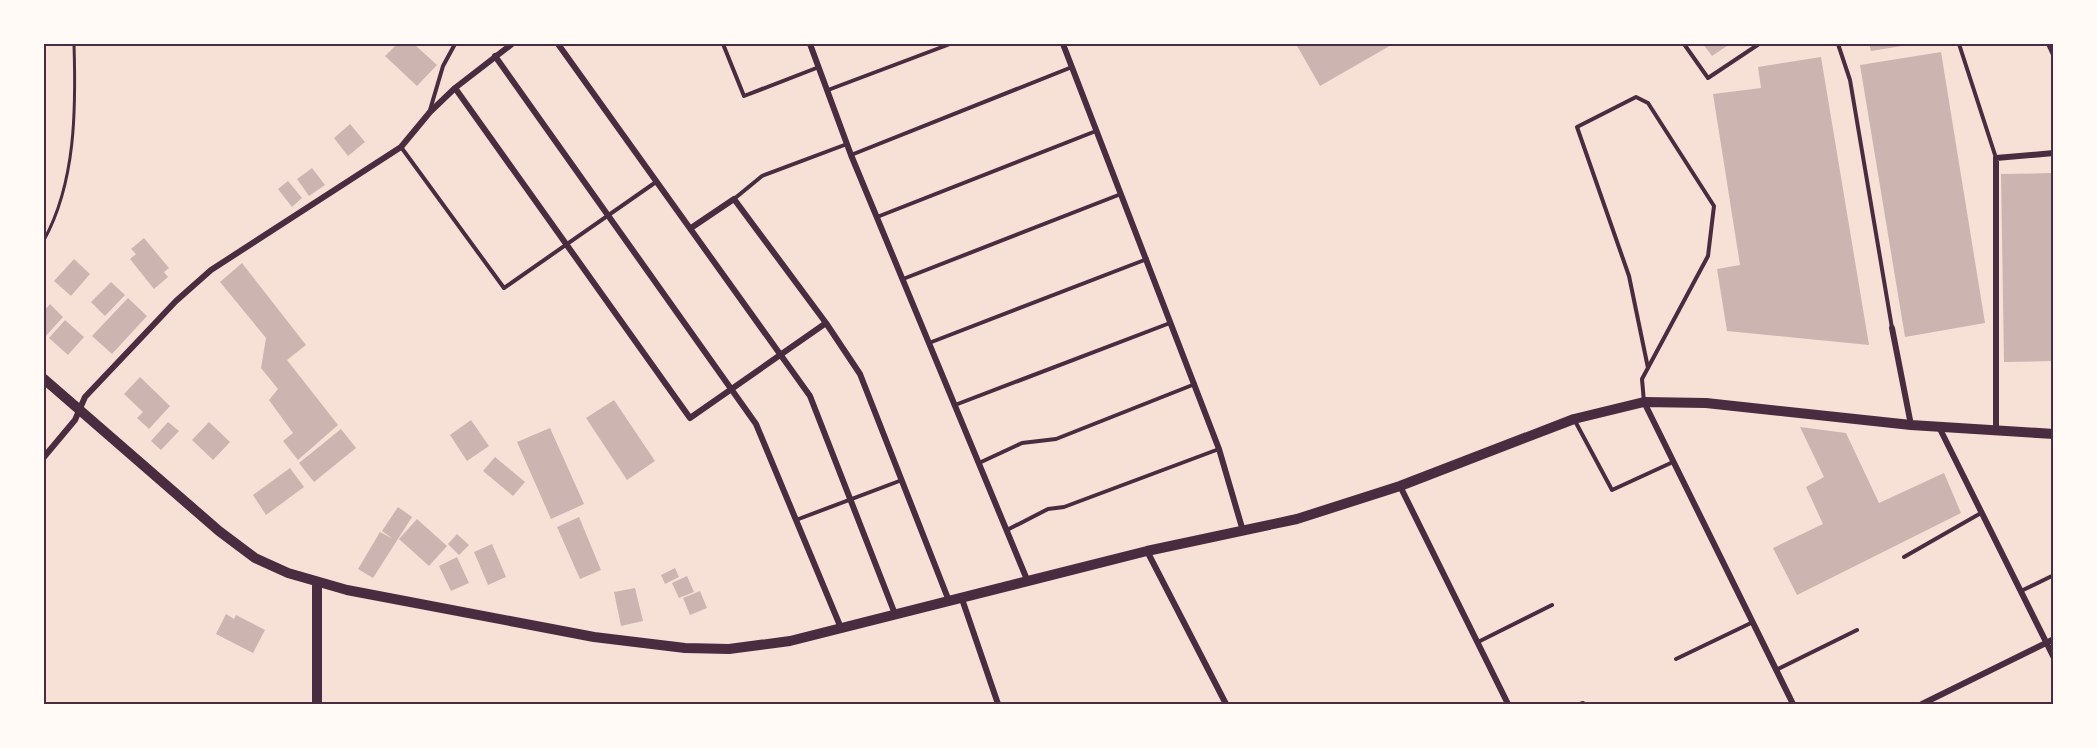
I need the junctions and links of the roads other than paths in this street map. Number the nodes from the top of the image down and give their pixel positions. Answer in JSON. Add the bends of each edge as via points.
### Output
{"nodes":[{"id":1,"x":455,"y":44,"type":"edge"},
{"id":2,"x":512,"y":44,"type":"edge"},
{"id":3,"x":558,"y":44,"type":"edge"},
{"id":4,"x":723,"y":44,"type":"edge"},
{"id":5,"x":810,"y":44,"type":"edge"},
{"id":6,"x":950,"y":44,"type":"edge"},
{"id":7,"x":1063,"y":44,"type":"edge"},
{"id":8,"x":1684,"y":44,"type":"edge"},
{"id":9,"x":1758,"y":44,"type":"edge"},
{"id":10,"x":1838,"y":44,"type":"edge"},
{"id":11,"x":1959,"y":44,"type":"edge"},
{"id":12,"x":2048,"y":44,"type":"edge"},
{"id":13,"x":495,"y":56,"type":"junction"},
{"id":14,"x":2054,"y":57,"type":"edge"},
{"id":15,"x":819,"y":67,"type":"junction"},
{"id":16,"x":1072,"y":67,"type":"junction"},
{"id":17,"x":455,"y":88,"type":"junction"},
{"id":18,"x":828,"y":90,"type":"junction"},
{"id":19,"x":430,"y":112,"type":"junction"},
{"id":20,"x":1097,"y":131,"type":"junction"},
{"id":21,"x":848,"y":144,"type":"junction"},
{"id":22,"x":401,"y":147,"type":"junction"},
{"id":23,"x":2054,"y":153,"type":"edge"},
{"id":24,"x":851,"y":155,"type":"junction"},
{"id":25,"x":1996,"y":158,"type":"junction"},
{"id":26,"x":656,"y":183,"type":"junction"},
{"id":27,"x":1122,"y":194,"type":"junction"},
{"id":28,"x":734,"y":199,"type":"junction"},
{"id":29,"x":609,"y":216,"type":"junction"},
{"id":30,"x":877,"y":217,"type":"junction"},
{"id":31,"x":691,"y":228,"type":"junction"},
{"id":32,"x":567,"y":245,"type":"junction"},
{"id":33,"x":1148,"y":259,"type":"junction"},
{"id":34,"x":903,"y":279,"type":"junction"},
{"id":35,"x":1172,"y":322,"type":"junction"},
{"id":36,"x":826,"y":323,"type":"junction"},
{"id":37,"x":1892,"y":328,"type":"joint"},
{"id":38,"x":929,"y":343,"type":"junction"},
{"id":39,"x":780,"y":355,"type":"junction"},
{"id":40,"x":1648,"y":368,"type":"junction"},
{"id":41,"x":44,"y":379,"type":"edge"},
{"id":42,"x":1195,"y":384,"type":"junction"},
{"id":43,"x":733,"y":388,"type":"junction"},
{"id":44,"x":1644,"y":402,"type":"junction"},
{"id":45,"x":955,"y":405,"type":"junction"},
{"id":46,"x":79,"y":410,"type":"junction"},
{"id":47,"x":1574,"y":419,"type":"junction"},
{"id":48,"x":1911,"y":425,"type":"junction"},
{"id":49,"x":1939,"y":427,"type":"junction"},
{"id":50,"x":1995,"y":431,"type":"junction"},
{"id":51,"x":2054,"y":434,"type":"edge"},
{"id":52,"x":1219,"y":449,"type":"junction"},
{"id":53,"x":44,"y":457,"type":"edge"},
{"id":54,"x":1673,"y":462,"type":"junction"},
{"id":55,"x":979,"y":463,"type":"junction"},
{"id":56,"x":903,"y":480,"type":"junction"},
{"id":57,"x":1400,"y":486,"type":"junction"},
{"id":58,"x":850,"y":500,"type":"junction"},
{"id":59,"x":1981,"y":513,"type":"junction"},
{"id":60,"x":796,"y":520,"type":"junction"},
{"id":61,"x":1006,"y":530,"type":"junction"},
{"id":62,"x":1243,"y":531,"type":"junction"},
{"id":63,"x":1147,"y":551,"type":"junction"},
{"id":64,"x":1904,"y":557,"type":"dead end"},
{"id":65,"x":2054,"y":575,"type":"edge"},
{"id":66,"x":1028,"y":582,"type":"junction"},
{"id":67,"x":317,"y":584,"type":"junction"},
{"id":68,"x":2020,"y":591,"type":"junction"},
{"id":69,"x":962,"y":598,"type":"junction"},
{"id":70,"x":950,"y":601,"type":"junction"},
{"id":71,"x":1552,"y":604,"type":"dead end"},
{"id":72,"x":895,"y":614,"type":"junction"},
{"id":73,"x":1753,"y":622,"type":"junction"},
{"id":74,"x":841,"y":628,"type":"junction"},
{"id":75,"x":1857,"y":630,"type":"dead end"},
{"id":76,"x":2054,"y":639,"type":"edge"},
{"id":77,"x":1478,"y":642,"type":"junction"},
{"id":78,"x":2045,"y":643,"type":"junction"},
{"id":79,"x":1676,"y":658,"type":"dead end"},
{"id":80,"x":2054,"y":658,"type":"edge"},
{"id":81,"x":1776,"y":670,"type":"junction"},
{"id":82,"x":317,"y":705,"type":"edge"},
{"id":83,"x":998,"y":705,"type":"edge"},
{"id":84,"x":1226,"y":705,"type":"edge"},
{"id":85,"x":1508,"y":705,"type":"edge"},
{"id":86,"x":1793,"y":705,"type":"edge"},
{"id":87,"x":1922,"y":705,"type":"edge"}],
"edges":[{"from":1,"to":19,"type":"lane","via":[[443,66]]},
{"from":2,"to":13,"type":"street"},
{"from":3,"to":26,"type":"street"},
{"from":4,"to":15,"type":"lane","via":[[744,96]]},
{"from":5,"to":15,"type":"street"},
{"from":6,"to":18,"type":"lane"},
{"from":7,"to":16,"type":"street"},
{"from":8,"to":9,"type":"lane","via":[[1708,78]]},
{"from":10,"to":37,"type":"lane","via":[[1850,80]]},
{"from":11,"to":25,"type":"lane"},
{"from":12,"to":14,"type":"lane"},
{"from":13,"to":17,"type":"street"},
{"from":13,"to":29,"type":"street"},
{"from":15,"to":18,"type":"street"},
{"from":16,"to":20,"type":"street"},
{"from":16,"to":24,"type":"lane"},
{"from":17,"to":19,"type":"street"},
{"from":17,"to":32,"type":"street"},
{"from":18,"to":21,"type":"street"},
{"from":19,"to":22,"type":"street"},
{"from":20,"to":27,"type":"street"},
{"from":20,"to":30,"type":"lane"},
{"from":21,"to":24,"type":"street"},
{"from":21,"to":28,"type":"lane","via":[[762,176]]},
{"from":22,"to":32,"type":"lane","via":[[504,288]]},
{"from":22,"to":46,"type":"street","via":[[212,270],[123,355],[85,397]]},
{"from":23,"to":25,"type":"street"},
{"from":24,"to":30,"type":"street"},
{"from":25,"to":50,"type":"street"},
{"from":26,"to":29,"type":"lane"},
{"from":26,"to":31,"type":"street"},
{"from":27,"to":33,"type":"street"},
{"from":27,"to":34,"type":"lane"},
{"from":28,"to":31,"type":"street"},
{"from":28,"to":36,"type":"street"},
{"from":29,"to":32,"type":"lane"},
{"from":29,"to":43,"type":"street"},
{"from":30,"to":34,"type":"street"},
{"from":31,"to":39,"type":"street"},
{"from":32,"to":43,"type":"street","via":[[690,418]]},
{"from":33,"to":35,"type":"street"},
{"from":33,"to":38,"type":"lane"},
{"from":34,"to":38,"type":"street"},
{"from":35,"to":42,"type":"street"},
{"from":35,"to":45,"type":"lane"},
{"from":36,"to":39,"type":"street"},
{"from":36,"to":56,"type":"street","via":[[860,374]]},
{"from":37,"to":48,"type":"street"},
{"from":38,"to":45,"type":"street"},
{"from":39,"to":43,"type":"street"},
{"from":39,"to":58,"type":"street","via":[[810,396]]},
{"from":40,"to":40,"type":"lane","via":[[1629,276],[1577,127],[1636,97],[1648,104],[1714,206],[1708,256]]},
{"from":40,"to":44,"type":"lane","via":[[1642,379]]},
{"from":41,"to":46,"type":"street"},
{"from":42,"to":52,"type":"street"},
{"from":42,"to":55,"type":"lane","via":[[1056,439],[1022,443]]},
{"from":43,"to":60,"type":"street","via":[[756,424]]},
{"from":44,"to":47,"type":"street"},
{"from":44,"to":48,"type":"street","via":[[1706,403]]},
{"from":44,"to":54,"type":"street"},
{"from":45,"to":55,"type":"street"},
{"from":46,"to":53,"type":"street"},
{"from":46,"to":67,"type":"street","via":[[255,558]]},
{"from":47,"to":54,"type":"lane","via":[[1612,490]]},
{"from":47,"to":57,"type":"street"},
{"from":48,"to":49,"type":"street"},
{"from":49,"to":50,"type":"street"},
{"from":49,"to":59,"type":"street"},
{"from":50,"to":51,"type":"street"},
{"from":52,"to":61,"type":"lane","via":[[1064,507],[1048,509]]},
{"from":52,"to":62,"type":"street"},
{"from":54,"to":73,"type":"street"},
{"from":55,"to":61,"type":"street"},
{"from":56,"to":58,"type":"lane"},
{"from":56,"to":70,"type":"street"},
{"from":57,"to":62,"type":"street","via":[[1308,516]]},
{"from":57,"to":77,"type":"street"},
{"from":58,"to":60,"type":"lane"},
{"from":58,"to":72,"type":"street"},
{"from":59,"to":64,"type":"lane"},
{"from":59,"to":68,"type":"street"},
{"from":60,"to":74,"type":"street"},
{"from":61,"to":66,"type":"street"},
{"from":62,"to":63,"type":"street"},
{"from":63,"to":66,"type":"street"},
{"from":63,"to":84,"type":"street"},
{"from":65,"to":68,"type":"lane"},
{"from":66,"to":69,"type":"street"},
{"from":67,"to":74,"type":"street","via":[[594,637],[675,647],[761,646]]},
{"from":67,"to":82,"type":"street"},
{"from":68,"to":78,"type":"street"},
{"from":69,"to":70,"type":"street"},
{"from":69,"to":83,"type":"street"},
{"from":70,"to":72,"type":"street"},
{"from":71,"to":77,"type":"lane"},
{"from":72,"to":74,"type":"street"},
{"from":73,"to":79,"type":"lane"},
{"from":73,"to":81,"type":"street"},
{"from":75,"to":81,"type":"lane"},
{"from":76,"to":78,"type":"street"},
{"from":77,"to":85,"type":"street"},
{"from":78,"to":80,"type":"street"},
{"from":78,"to":87,"type":"street"},
{"from":81,"to":86,"type":"street"}]}
